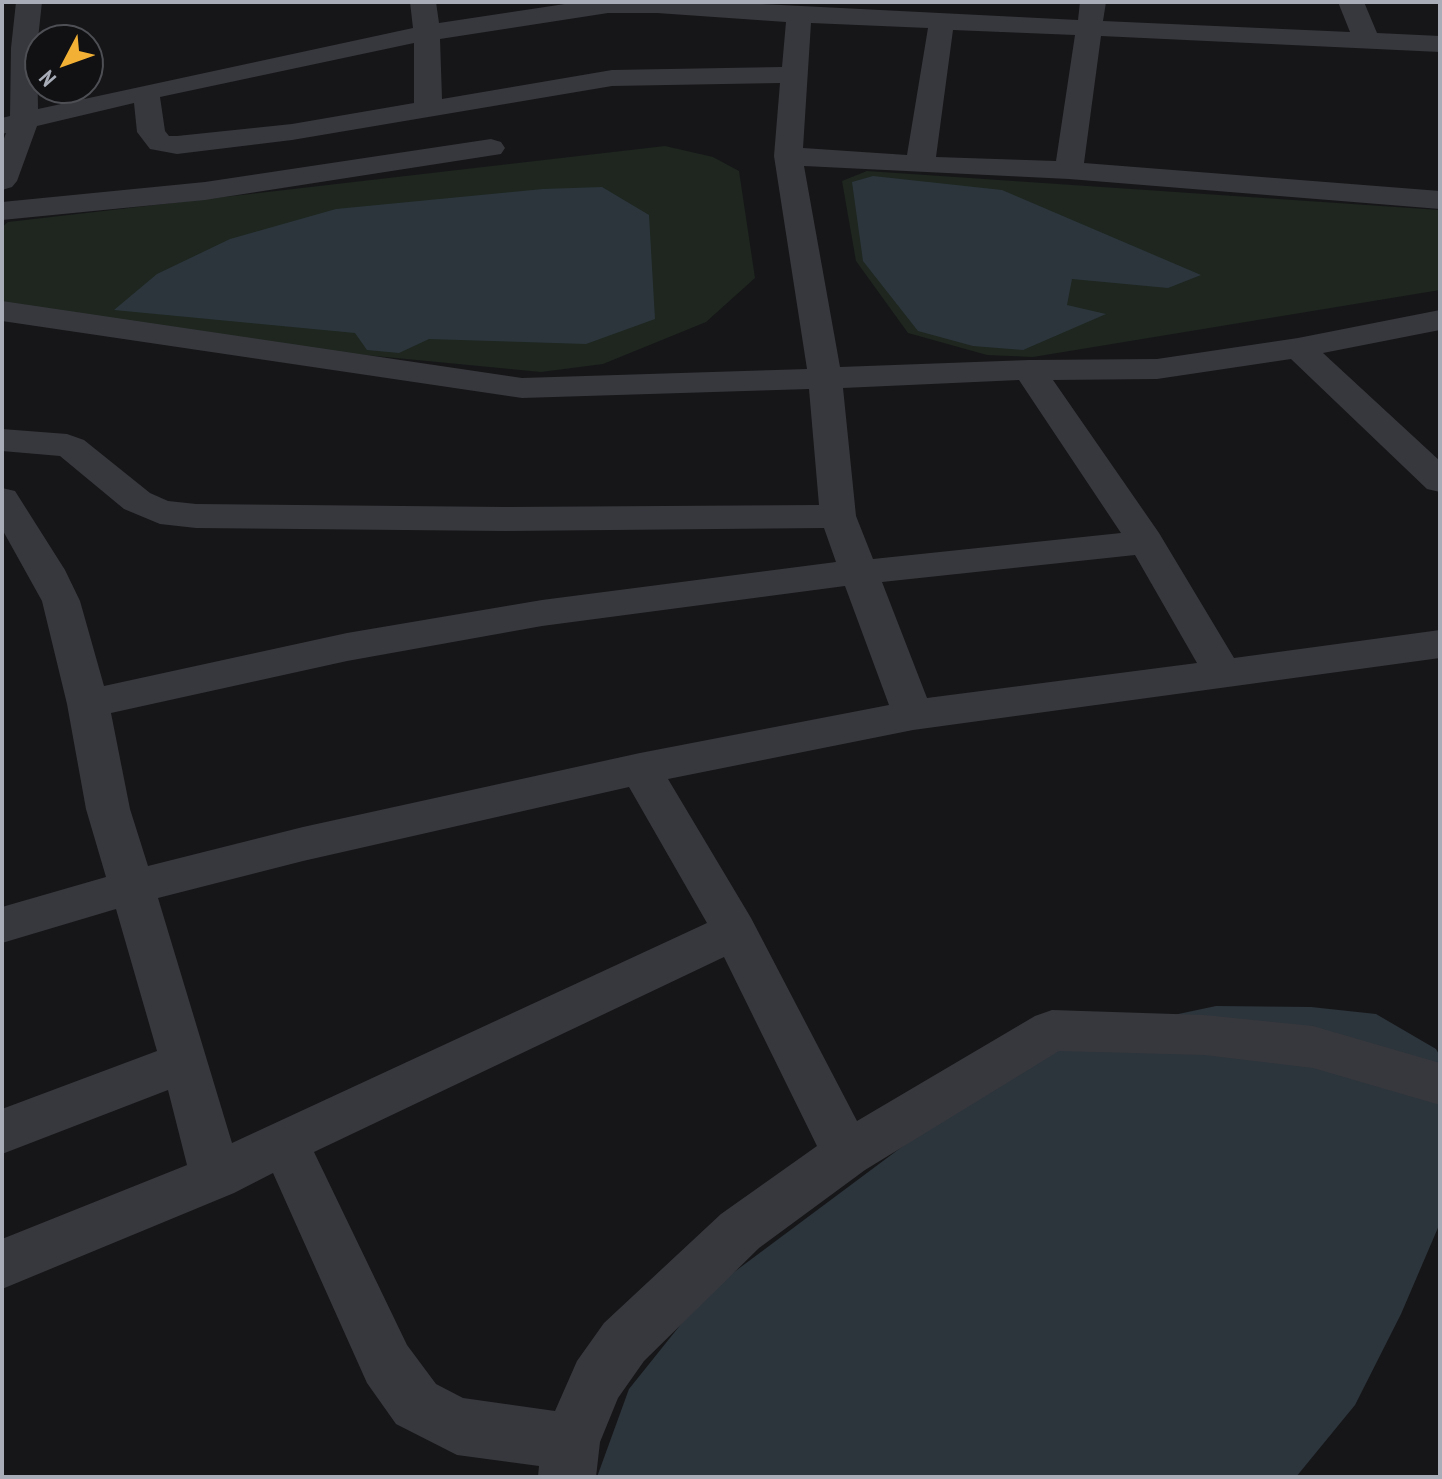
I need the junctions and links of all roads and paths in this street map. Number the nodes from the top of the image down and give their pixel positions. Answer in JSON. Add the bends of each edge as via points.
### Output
{"nodes":[{"id":1,"x":29,"y":2,"type":"edge"},
{"id":2,"x":423,"y":2,"type":"edge"},
{"id":3,"x":1351,"y":2,"type":"edge"},
{"id":4,"x":623,"y":3,"type":"edge"},
{"id":5,"x":705,"y":5,"type":"edge"},
{"id":6,"x":823,"y":11,"type":"edge"},
{"id":7,"x":990,"y":12,"type":"edge"},
{"id":8,"x":1091,"y":16,"type":"edge"},
{"id":9,"x":942,"y":19,"type":"junction"},
{"id":10,"x":427,"y":33,"type":"junction"},
{"id":11,"x":1367,"y":41,"type":"junction"},
{"id":12,"x":1440,"y":44,"type":"edge"},
{"id":13,"x":793,"y":75,"type":"junction"},
{"id":14,"x":146,"y":92,"type":"junction"},
{"id":15,"x":428,"y":109,"type":"junction"},
{"id":16,"x":13,"y":124,"type":"edge"},
{"id":17,"x":491,"y":148,"type":"dead end"},
{"id":18,"x":788,"y":156,"type":"junction"},
{"id":19,"x":920,"y":165,"type":"junction"},
{"id":20,"x":1069,"y":170,"type":"junction"},
{"id":21,"x":2,"y":181,"type":"edge"},
{"id":22,"x":1440,"y":200,"type":"edge"},
{"id":23,"x":2,"y":211,"type":"edge"},
{"id":24,"x":2,"y":311,"type":"edge"},
{"id":25,"x":1440,"y":320,"type":"edge"},
{"id":26,"x":1298,"y":348,"type":"junction"},
{"id":27,"x":1029,"y":370,"type":"junction"},
{"id":28,"x":825,"y":379,"type":"junction"},
{"id":29,"x":2,"y":440,"type":"edge"},
{"id":30,"x":1440,"y":481,"type":"edge"},
{"id":31,"x":2,"y":499,"type":"edge"},
{"id":32,"x":838,"y":516,"type":"junction"},
{"id":33,"x":1146,"y":542,"type":"junction"},
{"id":34,"x":863,"y":574,"type":"junction"},
{"id":35,"x":1440,"y":644,"type":"edge"},
{"id":36,"x":1224,"y":674,"type":"junction"},
{"id":37,"x":88,"y":704,"type":"junction"},
{"id":38,"x":913,"y":715,"type":"junction"},
{"id":39,"x":640,"y":769,"type":"junction"},
{"id":40,"x":132,"y":887,"type":"junction"},
{"id":41,"x":2,"y":925,"type":"edge"},
{"id":42,"x":735,"y":931,"type":"junction"},
{"id":43,"x":185,"y":1062,"type":"junction"},
{"id":44,"x":1440,"y":1084,"type":"edge"},
{"id":45,"x":2,"y":1132,"type":"edge"},
{"id":46,"x":284,"y":1142,"type":"junction"},
{"id":47,"x":847,"y":1154,"type":"junction"},
{"id":48,"x":216,"y":1177,"type":"junction"},
{"id":49,"x":2,"y":1264,"type":"edge"},
{"id":50,"x":569,"y":1460,"type":"edge"}],
"edges":[{"from":1,"to":16,"type":"street"},
{"from":2,"to":10,"type":"street"},
{"from":3,"to":11,"type":"street"},
{"from":4,"to":5,"type":"street"},
{"from":4,"to":10,"type":"street"},
{"from":5,"to":6,"type":"street"},
{"from":6,"to":9,"type":"street"},
{"from":6,"to":13,"type":"street"},
{"from":7,"to":8,"type":"street"},
{"from":7,"to":9,"type":"street"},
{"from":8,"to":11,"type":"street"},
{"from":8,"to":20,"type":"street"},
{"from":9,"to":19,"type":"street"},
{"from":10,"to":14,"type":"street"},
{"from":10,"to":15,"type":"street"},
{"from":11,"to":12,"type":"street"},
{"from":13,"to":15,"type":"street","via":[[612,78]]},
{"from":13,"to":18,"type":"street"},
{"from":14,"to":15,"type":"street","via":[[151,132],[160,143],[177,145]]},
{"from":14,"to":16,"type":"street"},
{"from":16,"to":21,"type":"street"},
{"from":17,"to":23,"type":"street","via":[[205,191]]},
{"from":18,"to":19,"type":"street"},
{"from":18,"to":28,"type":"street"},
{"from":19,"to":20,"type":"street"},
{"from":20,"to":22,"type":"street"},
{"from":24,"to":28,"type":"street","via":[[522,388]]},
{"from":25,"to":26,"type":"street"},
{"from":26,"to":27,"type":"street","via":[[1157,369]]},
{"from":26,"to":30,"type":"street"},
{"from":27,"to":28,"type":"street"},
{"from":27,"to":33,"type":"street"},
{"from":28,"to":32,"type":"street"},
{"from":29,"to":32,"type":"street","via":[[55,442],[72,448],[137,501],[160,512],[196,516]]},
{"from":31,"to":37,"type":"street","via":[[61,601]]},
{"from":32,"to":34,"type":"street"},
{"from":33,"to":34,"type":"street"},
{"from":33,"to":36,"type":"street"},
{"from":34,"to":37,"type":"street","via":[[542,613],[347,647]]},
{"from":34,"to":38,"type":"street"},
{"from":35,"to":36,"type":"street"},
{"from":36,"to":38,"type":"street"},
{"from":37,"to":40,"type":"street","via":[[108,809]]},
{"from":38,"to":39,"type":"street"},
{"from":39,"to":40,"type":"street"},
{"from":39,"to":42,"type":"street"},
{"from":40,"to":41,"type":"street"},
{"from":40,"to":43,"type":"street"},
{"from":42,"to":46,"type":"street"},
{"from":42,"to":47,"type":"street"},
{"from":43,"to":45,"type":"street"},
{"from":43,"to":48,"type":"street"},
{"from":44,"to":47,"type":"street","via":[[1313,1047],[1189,1034],[1052,1030]]},
{"from":46,"to":48,"type":"street"},
{"from":46,"to":50,"type":"street","via":[[387,1364],[416,1404],[457,1426]]},
{"from":47,"to":50,"type":"street","via":[[740,1231],[624,1342],[597,1380]]},
{"from":48,"to":49,"type":"street"}]}
